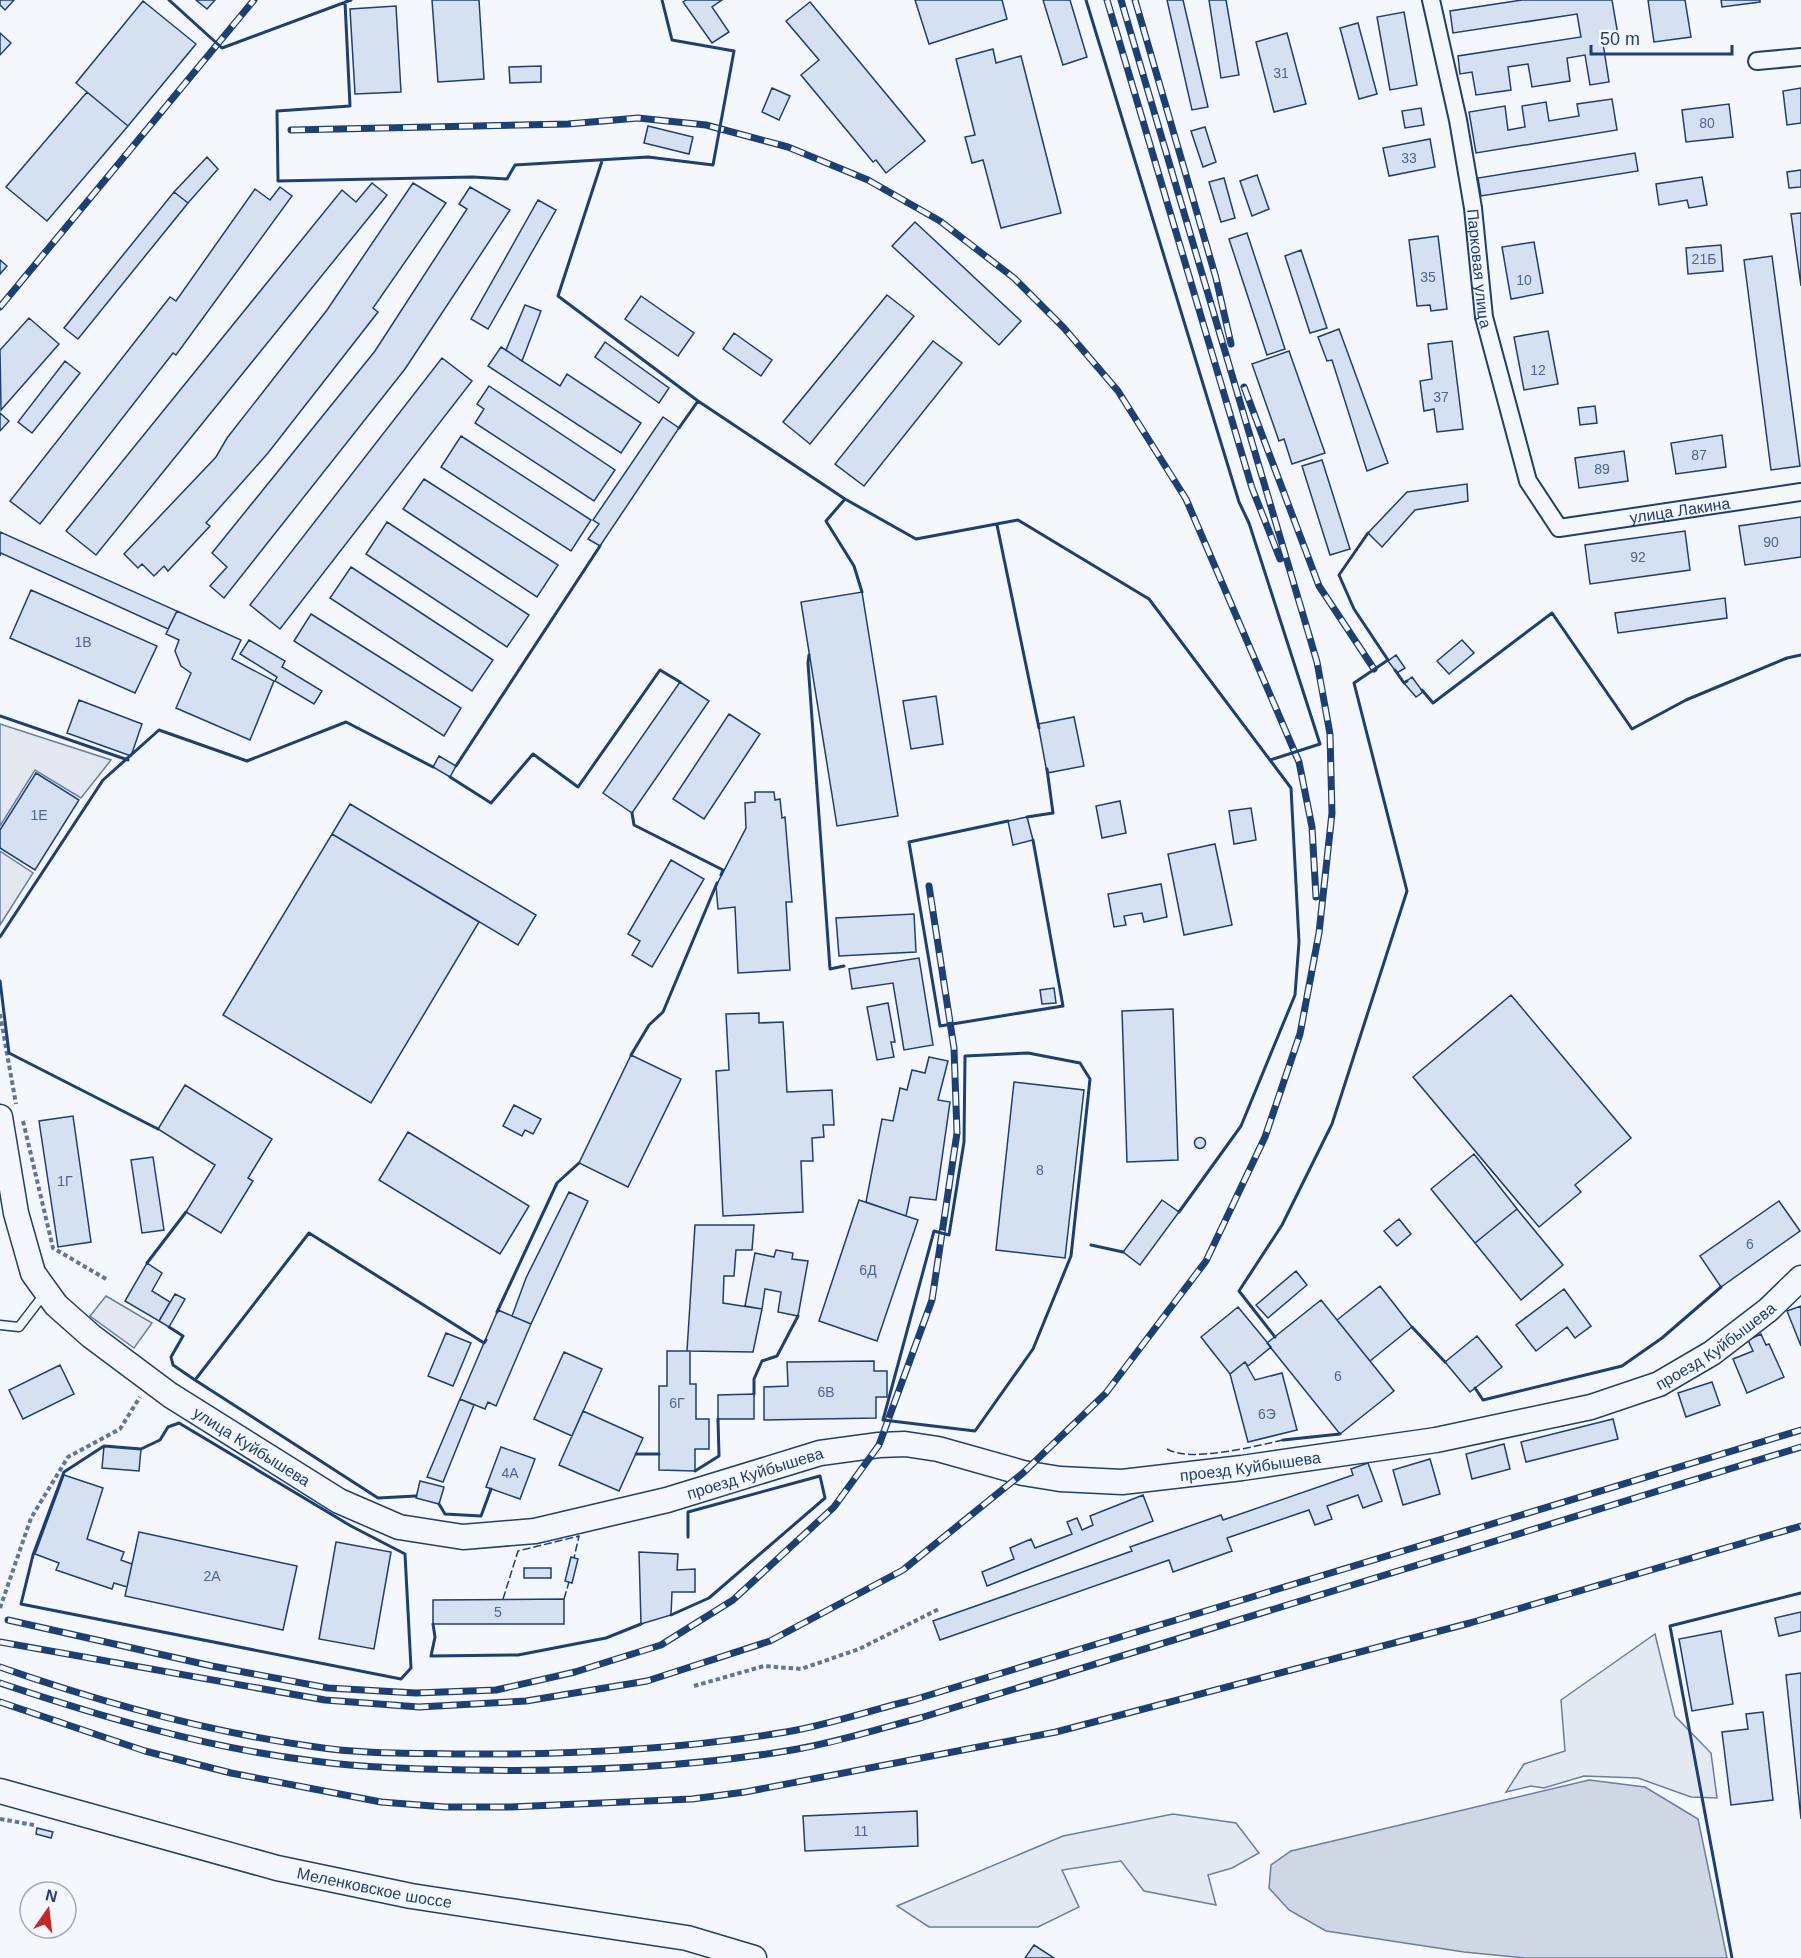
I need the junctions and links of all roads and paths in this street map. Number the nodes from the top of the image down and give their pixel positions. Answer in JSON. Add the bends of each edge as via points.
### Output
{"nodes":[{"id":1,"x":1431,"y":0,"type":"edge"},
{"id":2,"x":1801,"y":57,"type":"edge"},
{"id":3,"x":1756,"y":61,"type":"dead end"},
{"id":4,"x":1801,"y":492,"type":"edge"},
{"id":5,"x":1559,"y":528,"type":"joint"},
{"id":6,"x":0,"y":1014,"type":"edge"},
{"id":7,"x":13,"y":1114,"type":"edge"},
{"id":8,"x":1801,"y":1278,"type":"edge"},
{"id":9,"x":106,"y":1279,"type":"dead end"},
{"id":10,"x":45,"y":1293,"type":"junction"},
{"id":11,"x":0,"y":1325,"type":"edge"},
{"id":12,"x":145,"y":1376,"type":"junction"},
{"id":13,"x":667,"y":1500,"type":"joint"},
{"id":14,"x":0,"y":1608,"type":"edge"},
{"id":15,"x":939,"y":1609,"type":"dead end"},
{"id":16,"x":694,"y":1686,"type":"dead end"},
{"id":17,"x":0,"y":1791,"type":"edge"},
{"id":18,"x":0,"y":1819,"type":"edge"},
{"id":19,"x":34,"y":1826,"type":"dead end"},
{"id":20,"x":754,"y":1958,"type":"edge"}],
"edges":[{"from":1,"to":5,"type":"street","name":"Парковая улица","via":[[1473,208],[1484,317],[1528,481]]},
{"from":2,"to":3,"type":"street"},
{"from":4,"to":5,"type":"street","name":"улица Лакина"},
{"from":6,"to":7,"type":"path"},
{"from":7,"to":9,"type":"path","via":[[27,1128],[53,1248]]},
{"from":7,"to":10,"type":"street","name":"улица Куйбышева","via":[[16,1213],[33,1273]]},
{"from":8,"to":13,"type":"street","name":"проезд Куйбышева","via":[[1768,1310],[1712,1353],[1659,1384],[1591,1407],[1436,1440],[1122,1482],[1059,1479],[938,1449],[879,1445],[820,1453]]},
{"from":10,"to":11,"type":"lane","via":[[19,1327]]},
{"from":10,"to":12,"type":"street","name":"улица Куйбышева","via":[[91,1336]]},
{"from":12,"to":13,"type":"street","name":"улица Куйбышева","via":[[339,1501],[399,1527],[463,1537],[507,1535]]},
{"from":12,"to":14,"type":"path","via":[[140,1398],[120,1429],[68,1457],[31,1518]]},
{"from":15,"to":16,"type":"path","via":[[859,1649],[801,1669],[764,1666]]},
{"from":17,"to":20,"type":"street","name":"Меленковское шоссе","via":[[277,1868],[411,1896],[687,1938]]},
{"from":18,"to":19,"type":"path"}]}
